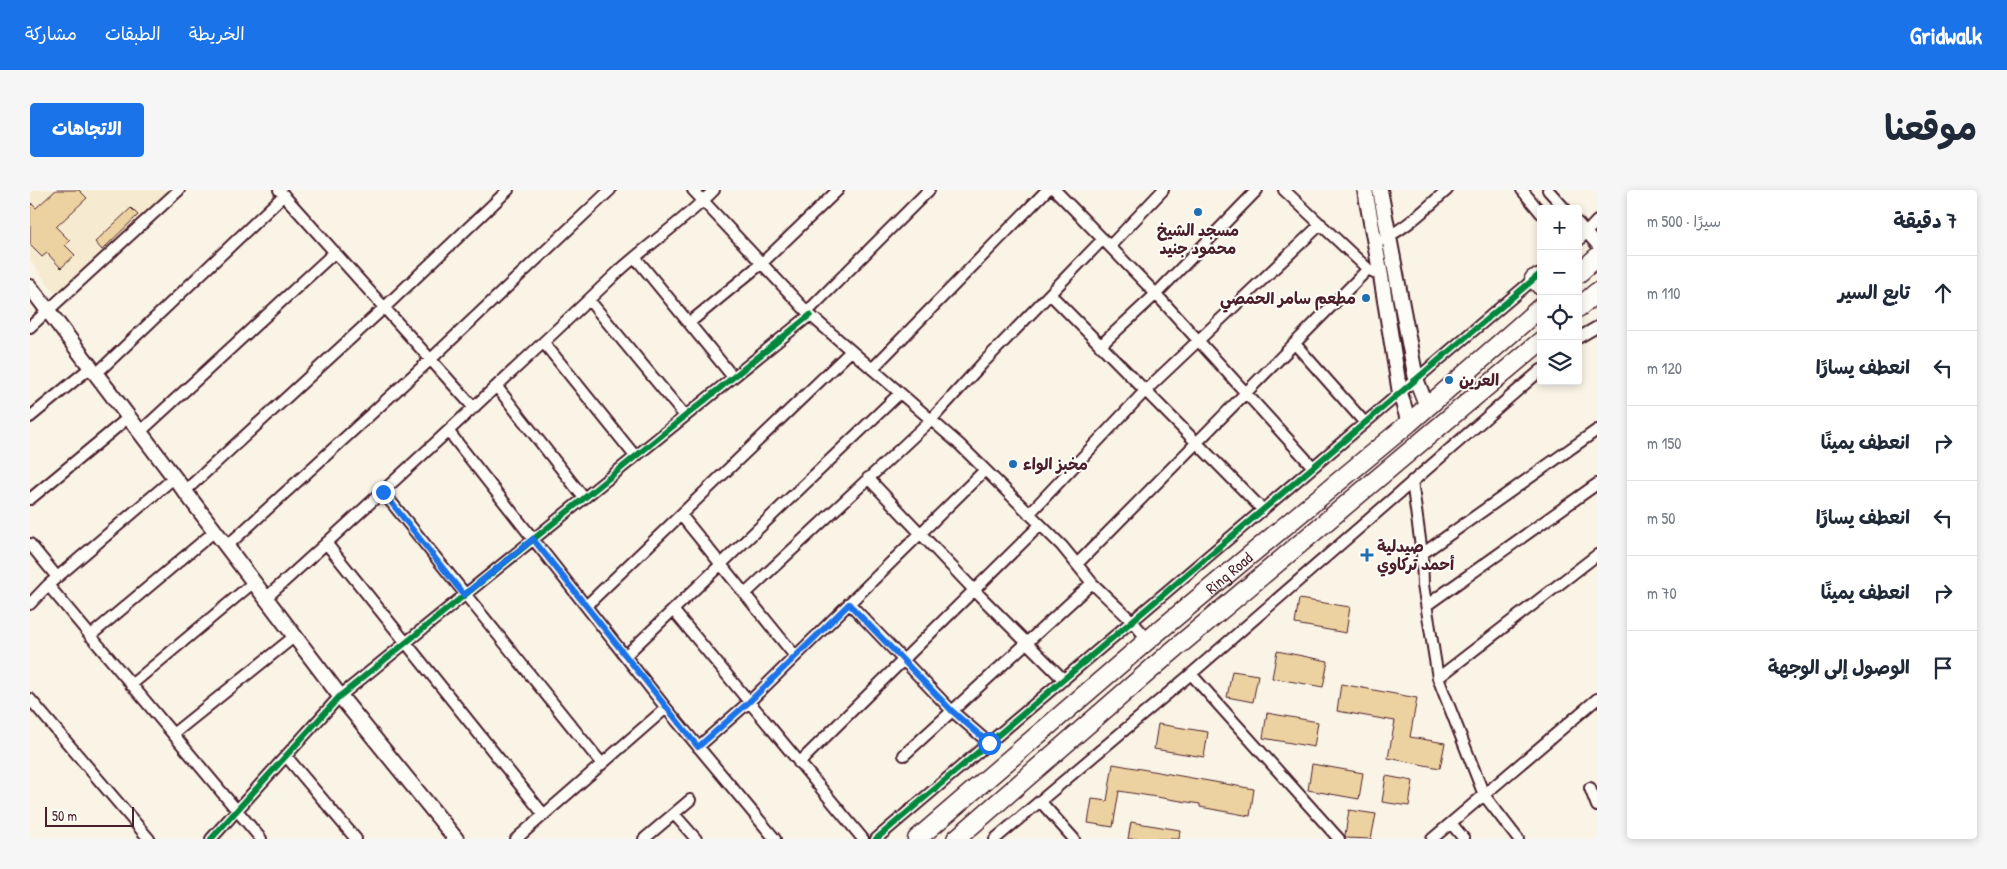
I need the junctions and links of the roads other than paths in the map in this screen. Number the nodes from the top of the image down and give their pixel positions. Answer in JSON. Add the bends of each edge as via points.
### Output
{"nodes":[{"id":1,"x":179,"y":190,"type":"edge"},
{"id":2,"x":508,"y":190,"type":"edge"},
{"id":3,"x":610,"y":190,"type":"edge"},
{"id":4,"x":693,"y":190,"type":"edge"},
{"id":5,"x":714,"y":190,"type":"edge"},
{"id":6,"x":838,"y":190,"type":"edge"},
{"id":7,"x":929,"y":190,"type":"edge"},
{"id":8,"x":1047,"y":190,"type":"edge"},
{"id":9,"x":1056,"y":190,"type":"edge"},
{"id":10,"x":1162,"y":190,"type":"edge"},
{"id":11,"x":1257,"y":190,"type":"edge"},
{"id":12,"x":1284,"y":190,"type":"edge"},
{"id":13,"x":1365,"y":190,"type":"edge"},
{"id":14,"x":1380,"y":190,"type":"edge"},
{"id":15,"x":1448,"y":190,"type":"edge"},
{"id":16,"x":1522,"y":190,"type":"edge"},
{"id":17,"x":1548,"y":190,"type":"edge"},
{"id":18,"x":281,"y":193,"type":"edge"},
{"id":19,"x":703,"y":201,"type":"junction"},
{"id":20,"x":1561,"y":205,"type":"edge"},
{"id":21,"x":1537,"y":208,"type":"edge"},
{"id":22,"x":1597,"y":222,"type":"edge"},
{"id":23,"x":1321,"y":224,"type":"junction"},
{"id":24,"x":1582,"y":227,"type":"edge"},
{"id":25,"x":1587,"y":233,"type":"junction"},
{"id":26,"x":1390,"y":237,"type":"junction"},
{"id":27,"x":1582,"y":237,"type":"edge"},
{"id":28,"x":1107,"y":242,"type":"junction"},
{"id":29,"x":1375,"y":243,"type":"junction"},
{"id":30,"x":1597,"y":245,"type":"edge"},
{"id":31,"x":335,"y":252,"type":"junction"},
{"id":32,"x":635,"y":257,"type":"junction"},
{"id":33,"x":762,"y":263,"type":"junction"},
{"id":34,"x":1585,"y":265,"type":"edge"},
{"id":35,"x":1368,"y":269,"type":"junction"},
{"id":36,"x":1382,"y":276,"type":"junction"},
{"id":37,"x":1537,"y":281,"type":"edge"},
{"id":38,"x":1597,"y":282,"type":"edge"},
{"id":39,"x":30,"y":287,"type":"edge"},
{"id":40,"x":1597,"y":292,"type":"edge"},
{"id":41,"x":1050,"y":294,"type":"junction"},
{"id":42,"x":1156,"y":294,"type":"junction"},
{"id":43,"x":589,"y":300,"type":"junction"},
{"id":44,"x":1582,"y":305,"type":"edge"},
{"id":45,"x":385,"y":307,"type":"junction"},
{"id":46,"x":48,"y":311,"type":"junction"},
{"id":47,"x":1537,"y":311,"type":"edge"},
{"id":48,"x":808,"y":313,"type":"junction"},
{"id":49,"x":690,"y":323,"type":"junction"},
{"id":50,"x":30,"y":327,"type":"edge"},
{"id":51,"x":1597,"y":327,"type":"edge"},
{"id":52,"x":1582,"y":336,"type":"edge"},
{"id":53,"x":1198,"y":340,"type":"junction"},
{"id":54,"x":544,"y":343,"type":"junction"},
{"id":55,"x":1295,"y":344,"type":"junction"},
{"id":56,"x":1537,"y":344,"type":"edge"},
{"id":57,"x":1100,"y":346,"type":"junction"},
{"id":58,"x":851,"y":351,"type":"junction"},
{"id":59,"x":431,"y":359,"type":"junction"},
{"id":60,"x":872,"y":369,"type":"junction"},
{"id":61,"x":94,"y":370,"type":"junction"},
{"id":62,"x":1537,"y":373,"type":"edge"},
{"id":63,"x":734,"y":376,"type":"junction"},
{"id":64,"x":1416,"y":379,"type":"junction"},
{"id":65,"x":497,"y":387,"type":"junction"},
{"id":66,"x":1145,"y":391,"type":"junction"},
{"id":67,"x":900,"y":393,"type":"junction"},
{"id":68,"x":1400,"y":393,"type":"junction"},
{"id":69,"x":1247,"y":394,"type":"junction"},
{"id":70,"x":474,"y":408,"type":"junction"},
{"id":71,"x":1428,"y":408,"type":"junction"},
{"id":72,"x":685,"y":416,"type":"junction"},
{"id":73,"x":30,"y":417,"type":"edge"},
{"id":74,"x":129,"y":417,"type":"junction"},
{"id":75,"x":931,"y":420,"type":"junction"},
{"id":76,"x":1365,"y":423,"type":"junction"},
{"id":77,"x":1409,"y":423,"type":"junction"},
{"id":78,"x":1597,"y":430,"type":"edge"},
{"id":79,"x":140,"y":432,"type":"junction"},
{"id":80,"x":449,"y":432,"type":"junction"},
{"id":81,"x":1196,"y":442,"type":"junction"},
{"id":82,"x":635,"y":456,"type":"junction"},
{"id":83,"x":1313,"y":467,"type":"junction"},
{"id":84,"x":985,"y":470,"type":"junction"},
{"id":85,"x":175,"y":477,"type":"junction"},
{"id":86,"x":868,"y":478,"type":"junction"},
{"id":87,"x":1412,"y":481,"type":"junction"},
{"id":88,"x":1597,"y":484,"type":"edge"},
{"id":89,"x":185,"y":491,"type":"junction"},
{"id":90,"x":383,"y":492,"type":"junction"},
{"id":91,"x":584,"y":498,"type":"junction"},
{"id":92,"x":30,"y":499,"type":"edge"},
{"id":93,"x":1263,"y":510,"type":"junction"},
{"id":94,"x":1029,"y":514,"type":"junction"},
{"id":95,"x":681,"y":515,"type":"junction"},
{"id":96,"x":1040,"y":525,"type":"junction"},
{"id":97,"x":216,"y":531,"type":"junction"},
{"id":98,"x":920,"y":533,"type":"junction"},
{"id":99,"x":533,"y":539,"type":"junction"},
{"id":100,"x":30,"y":544,"type":"edge"},
{"id":101,"x":326,"y":544,"type":"junction"},
{"id":102,"x":227,"y":546,"type":"junction"},
{"id":103,"x":1422,"y":554,"type":"junction"},
{"id":104,"x":1597,"y":555,"type":"edge"},
{"id":105,"x":721,"y":564,"type":"junction"},
{"id":106,"x":1077,"y":564,"type":"junction"},
{"id":107,"x":57,"y":577,"type":"junction"},
{"id":108,"x":254,"y":582,"type":"junction"},
{"id":109,"x":1092,"y":583,"type":"junction"},
{"id":110,"x":48,"y":585,"type":"junction"},
{"id":111,"x":974,"y":590,"type":"junction"},
{"id":112,"x":746,"y":594,"type":"junction"},
{"id":113,"x":464,"y":595,"type":"junction"},
{"id":114,"x":266,"y":598,"type":"junction"},
{"id":115,"x":30,"y":604,"type":"edge"},
{"id":116,"x":849,"y":604,"type":"junction"},
{"id":117,"x":1426,"y":605,"type":"junction"},
{"id":118,"x":586,"y":606,"type":"junction"},
{"id":119,"x":673,"y":610,"type":"junction"},
{"id":120,"x":1132,"y":621,"type":"junction"},
{"id":121,"x":90,"y":636,"type":"junction"},
{"id":122,"x":295,"y":636,"type":"junction"},
{"id":123,"x":1148,"y":640,"type":"junction"},
{"id":124,"x":406,"y":642,"type":"junction"},
{"id":125,"x":1027,"y":645,"type":"junction"},
{"id":126,"x":625,"y":656,"type":"junction"},
{"id":127,"x":795,"y":656,"type":"junction"},
{"id":128,"x":904,"y":659,"type":"junction"},
{"id":129,"x":1191,"y":674,"type":"junction"},
{"id":130,"x":1438,"y":678,"type":"junction"},
{"id":131,"x":1064,"y":680,"type":"junction"},
{"id":132,"x":131,"y":685,"type":"junction"},
{"id":133,"x":340,"y":696,"type":"junction"},
{"id":134,"x":30,"y":699,"type":"edge"},
{"id":135,"x":1597,"y":699,"type":"edge"},
{"id":136,"x":749,"y":702,"type":"junction"},
{"id":137,"x":666,"y":708,"type":"junction"},
{"id":138,"x":952,"y":711,"type":"junction"},
{"id":139,"x":173,"y":734,"type":"junction"},
{"id":140,"x":989,"y":743,"type":"junction"},
{"id":141,"x":698,"y":747,"type":"junction"},
{"id":142,"x":904,"y":755,"type":"dead end"},
{"id":143,"x":286,"y":756,"type":"junction"},
{"id":144,"x":799,"y":763,"type":"junction"},
{"id":145,"x":602,"y":764,"type":"junction"},
{"id":146,"x":1590,"y":788,"type":"dead end"},
{"id":147,"x":1484,"y":795,"type":"junction"},
{"id":148,"x":690,"y":800,"type":"dead end"},
{"id":149,"x":1040,"y":801,"type":"junction"},
{"id":150,"x":1597,"y":806,"type":"edge"},
{"id":151,"x":237,"y":811,"type":"junction"},
{"id":152,"x":674,"y":814,"type":"junction"},
{"id":153,"x":544,"y":815,"type":"junction"},
{"id":154,"x":1451,"y":824,"type":"junction"},
{"id":155,"x":149,"y":839,"type":"edge"},
{"id":156,"x":211,"y":839,"type":"edge"},
{"id":157,"x":261,"y":839,"type":"edge"},
{"id":158,"x":356,"y":839,"type":"edge"},
{"id":159,"x":456,"y":839,"type":"edge"},
{"id":160,"x":516,"y":839,"type":"edge"},
{"id":161,"x":644,"y":839,"type":"edge"},
{"id":162,"x":696,"y":839,"type":"edge"},
{"id":163,"x":775,"y":839,"type":"edge"},
{"id":164,"x":864,"y":839,"type":"edge"},
{"id":165,"x":876,"y":839,"type":"edge"},
{"id":166,"x":917,"y":839,"type":"edge"},
{"id":167,"x":956,"y":839,"type":"edge"},
{"id":168,"x":995,"y":839,"type":"edge"},
{"id":169,"x":1074,"y":839,"type":"edge"},
{"id":170,"x":1339,"y":839,"type":"edge"},
{"id":171,"x":1432,"y":839,"type":"edge"},
{"id":172,"x":1464,"y":839,"type":"edge"},
{"id":173,"x":1518,"y":839,"type":"edge"}],
"edges":[{"from":1,"to":46,"type":"street"},
{"from":2,"to":45,"type":"street"},
{"from":3,"to":59,"type":"street"},
{"from":4,"to":19,"type":"street"},
{"from":5,"to":19,"type":"street"},
{"from":6,"to":33,"type":"street"},
{"from":7,"to":48,"type":"street"},
{"from":8,"to":60,"type":"street"},
{"from":9,"to":28,"type":"street"},
{"from":10,"to":28,"type":"street"},
{"from":11,"to":42,"type":"street"},
{"from":12,"to":23,"type":"street"},
{"from":13,"to":29,"type":"street"},
{"from":14,"to":26,"type":"street"},
{"from":15,"to":26,"type":"street"},
{"from":16,"to":21,"type":"street"},
{"from":17,"to":20,"type":"street"},
{"from":18,"to":31,"type":"street"},
{"from":18,"to":61,"type":"street"},
{"from":19,"to":32,"type":"street"},
{"from":19,"to":33,"type":"street"},
{"from":22,"to":25,"type":"street"},
{"from":23,"to":35,"type":"street"},
{"from":23,"to":53,"type":"street"},
{"from":24,"to":25,"type":"street"},
{"from":25,"to":27,"type":"street"},
{"from":25,"to":30,"type":"street"},
{"from":26,"to":29,"type":"street"},
{"from":26,"to":64,"type":"street"},
{"from":28,"to":41,"type":"street"},
{"from":28,"to":42,"type":"street"},
{"from":29,"to":36,"type":"street"},
{"from":31,"to":45,"type":"street"},
{"from":31,"to":79,"type":"street"},
{"from":32,"to":43,"type":"street"},
{"from":32,"to":49,"type":"street"},
{"from":33,"to":48,"type":"street"},
{"from":33,"to":49,"type":"street"},
{"from":34,"to":38,"type":"highway"},
{"from":35,"to":36,"type":"street"},
{"from":35,"to":55,"type":"street"},
{"from":36,"to":68,"type":"street"},
{"from":37,"to":64,"type":"street"},
{"from":39,"to":46,"type":"street"},
{"from":40,"to":44,"type":"highway"},
{"from":41,"to":57,"type":"street"},
{"from":41,"to":75,"type":"street"},
{"from":42,"to":53,"type":"street"},
{"from":42,"to":57,"type":"street"},
{"from":43,"to":54,"type":"street"},
{"from":43,"to":72,"type":"street"},
{"from":45,"to":59,"type":"street"},
{"from":45,"to":89,"type":"street"},
{"from":46,"to":50,"type":"street"},
{"from":46,"to":61,"type":"street"},
{"from":47,"to":71,"type":"highway","name":"Ring Road"},
{"from":48,"to":58,"type":"street"},
{"from":48,"to":63,"type":"street"},
{"from":49,"to":63,"type":"street"},
{"from":51,"to":52,"type":"street"},
{"from":53,"to":66,"type":"street"},
{"from":53,"to":69,"type":"street"},
{"from":54,"to":65,"type":"street"},
{"from":54,"to":82,"type":"street"},
{"from":55,"to":69,"type":"street"},
{"from":55,"to":76,"type":"street"},
{"from":56,"to":167,"type":"highway","name":"Ring Road","via":[[1164,658]]},
{"from":57,"to":66,"type":"street"},
{"from":58,"to":60,"type":"street"},
{"from":58,"to":95,"type":"street"},
{"from":59,"to":70,"type":"street"},
{"from":59,"to":102,"type":"street"},
{"from":60,"to":67,"type":"street"},
{"from":61,"to":73,"type":"street"},
{"from":61,"to":74,"type":"street"},
{"from":62,"to":87,"type":"street"},
{"from":63,"to":72,"type":"street"},
{"from":64,"to":68,"type":"street"},
{"from":64,"to":71,"type":"street"},
{"from":65,"to":70,"type":"street"},
{"from":65,"to":91,"type":"street"},
{"from":66,"to":81,"type":"street"},
{"from":66,"to":94,"type":"street"},
{"from":67,"to":75,"type":"street"},
{"from":67,"to":105,"type":"street"},
{"from":68,"to":76,"type":"street"},
{"from":68,"to":77,"type":"street"},
{"from":69,"to":81,"type":"street"},
{"from":69,"to":83,"type":"street"},
{"from":70,"to":80,"type":"street"},
{"from":71,"to":77,"type":"highway","name":"Ring Road"},
{"from":72,"to":82,"type":"street"},
{"from":74,"to":79,"type":"street"},
{"from":74,"to":92,"type":"street"},
{"from":75,"to":84,"type":"street"},
{"from":75,"to":86,"type":"street"},
{"from":76,"to":83,"type":"street"},
{"from":77,"to":123,"type":"highway","name":"Ring Road"},
{"from":78,"to":103,"type":"street"},
{"from":79,"to":85,"type":"street"},
{"from":80,"to":90,"type":"street"},
{"from":80,"to":99,"type":"street"},
{"from":81,"to":93,"type":"street"},
{"from":81,"to":106,"type":"street"},
{"from":82,"to":91,"type":"street"},
{"from":83,"to":93,"type":"street"},
{"from":84,"to":94,"type":"street"},
{"from":84,"to":98,"type":"street"},
{"from":85,"to":89,"type":"street"},
{"from":85,"to":107,"type":"street"},
{"from":86,"to":98,"type":"street"},
{"from":86,"to":112,"type":"street"},
{"from":87,"to":103,"type":"street"},
{"from":87,"to":129,"type":"street"},
{"from":88,"to":117,"type":"street"},
{"from":89,"to":97,"type":"street"},
{"from":90,"to":101,"type":"street"},
{"from":90,"to":113,"type":"street"},
{"from":91,"to":99,"type":"street"},
{"from":93,"to":120,"type":"street"},
{"from":94,"to":96,"type":"street"},
{"from":95,"to":105,"type":"street"},
{"from":95,"to":118,"type":"street"},
{"from":96,"to":106,"type":"street"},
{"from":96,"to":111,"type":"street"},
{"from":97,"to":102,"type":"street"},
{"from":97,"to":121,"type":"street"},
{"from":98,"to":111,"type":"street"},
{"from":98,"to":116,"type":"street"},
{"from":99,"to":113,"type":"street"},
{"from":99,"to":118,"type":"street"},
{"from":100,"to":107,"type":"street"},
{"from":101,"to":114,"type":"street"},
{"from":101,"to":124,"type":"street"},
{"from":102,"to":108,"type":"street"},
{"from":103,"to":117,"type":"street"},
{"from":104,"to":130,"type":"street"},
{"from":105,"to":112,"type":"street"},
{"from":105,"to":119,"type":"street"},
{"from":106,"to":109,"type":"street"},
{"from":107,"to":110,"type":"street"},
{"from":108,"to":114,"type":"street"},
{"from":108,"to":132,"type":"street"},
{"from":109,"to":120,"type":"street"},
{"from":109,"to":125,"type":"street"},
{"from":110,"to":115,"type":"street"},
{"from":110,"to":121,"type":"street"},
{"from":111,"to":125,"type":"street"},
{"from":111,"to":128,"type":"street"},
{"from":112,"to":127,"type":"street"},
{"from":113,"to":124,"type":"street"},
{"from":113,"to":145,"type":"street"},
{"from":114,"to":122,"type":"street"},
{"from":116,"to":127,"type":"street"},
{"from":116,"to":128,"type":"street"},
{"from":117,"to":130,"type":"street"},
{"from":118,"to":126,"type":"street"},
{"from":119,"to":126,"type":"street"},
{"from":119,"to":136,"type":"street"},
{"from":120,"to":123,"type":"street"},
{"from":120,"to":131,"type":"street"},
{"from":121,"to":132,"type":"street"},
{"from":122,"to":133,"type":"street"},
{"from":122,"to":139,"type":"street"},
{"from":123,"to":166,"type":"highway","name":"Ring Road"},
{"from":124,"to":133,"type":"street"},
{"from":124,"to":153,"type":"street"},
{"from":125,"to":131,"type":"street"},
{"from":125,"to":138,"type":"street"},
{"from":126,"to":137,"type":"street"},
{"from":127,"to":136,"type":"street"},
{"from":128,"to":138,"type":"street"},
{"from":128,"to":144,"type":"street"},
{"from":129,"to":149,"type":"street"},
{"from":129,"to":170,"type":"street"},
{"from":130,"to":147,"type":"street"},
{"from":131,"to":140,"type":"street"},
{"from":132,"to":139,"type":"street"},
{"from":133,"to":143,"type":"street"},
{"from":133,"to":159,"type":"street"},
{"from":134,"to":155,"type":"street"},
{"from":135,"to":147,"type":"street"},
{"from":136,"to":141,"type":"street"},
{"from":136,"to":144,"type":"street"},
{"from":137,"to":141,"type":"street"},
{"from":137,"to":145,"type":"street"},
{"from":138,"to":140,"type":"street"},
{"from":138,"to":142,"type":"street"},
{"from":139,"to":151,"type":"street"},
{"from":140,"to":165,"type":"street"},
{"from":141,"to":163,"type":"street"},
{"from":143,"to":151,"type":"street"},
{"from":143,"to":158,"type":"street"},
{"from":144,"to":164,"type":"street"},
{"from":145,"to":153,"type":"street"},
{"from":146,"to":150,"type":"street"},
{"from":147,"to":154,"type":"street"},
{"from":147,"to":173,"type":"street"},
{"from":148,"to":152,"type":"street"},
{"from":149,"to":168,"type":"street"},
{"from":149,"to":169,"type":"street"},
{"from":151,"to":156,"type":"street"},
{"from":151,"to":157,"type":"street"},
{"from":152,"to":161,"type":"street"},
{"from":152,"to":162,"type":"street"},
{"from":153,"to":160,"type":"street"},
{"from":154,"to":171,"type":"street"},
{"from":154,"to":172,"type":"street"}]}
